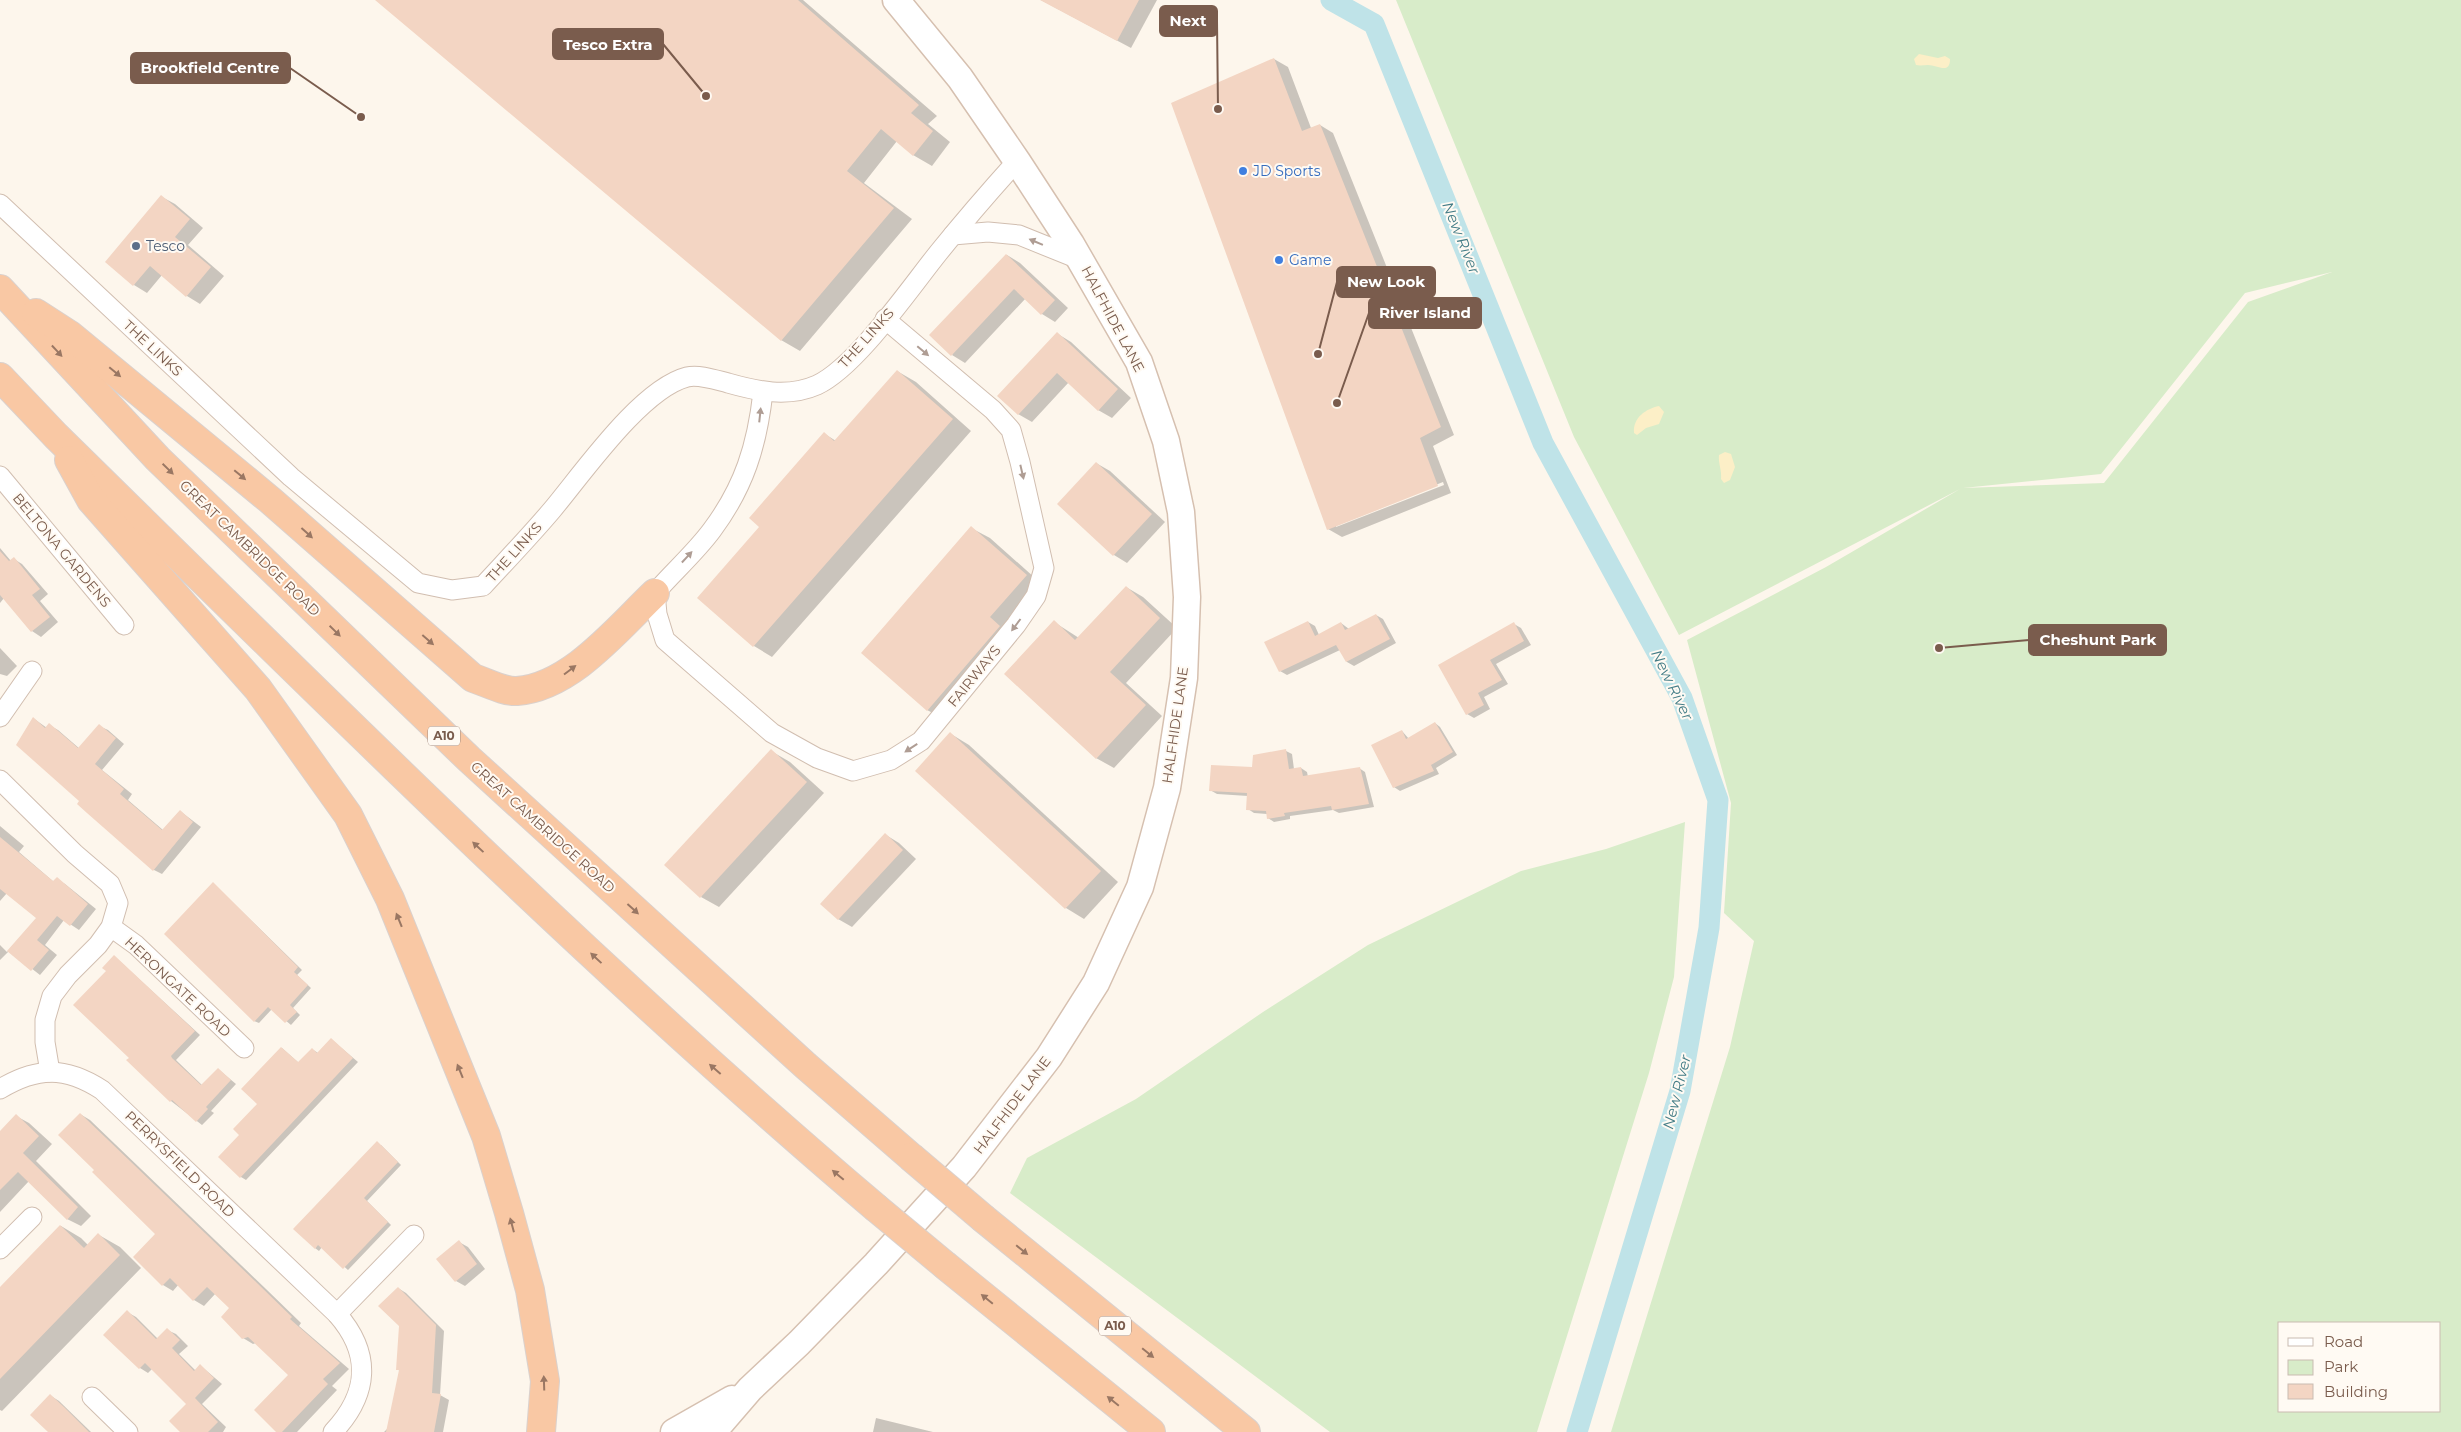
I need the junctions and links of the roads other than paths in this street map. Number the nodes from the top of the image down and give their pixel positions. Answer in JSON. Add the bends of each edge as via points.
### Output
{"nodes":[{"id":1,"x":896,"y":0,"type":"edge"},
{"id":2,"x":1017,"y":161,"type":"junction"},
{"id":3,"x":0,"y":204,"type":"edge"},
{"id":4,"x":953,"y":235,"type":"junction"},
{"id":5,"x":1081,"y":260,"type":"junction"},
{"id":6,"x":2,"y":291,"type":"edge"},
{"id":7,"x":885,"y":319,"type":"junction"},
{"id":8,"x":0,"y":377,"type":"edge"},
{"id":9,"x":763,"y":392,"type":"junction"},
{"id":10,"x":56,"y":436,"type":"junction"},
{"id":11,"x":0,"y":476,"type":"edge"},
{"id":12,"x":654,"y":592,"type":"junction"},
{"id":13,"x":124,"y":625,"type":"dead end"},
{"id":14,"x":32,"y":671,"type":"dead end"},
{"id":15,"x":0,"y":716,"type":"edge"},
{"id":16,"x":0,"y":780,"type":"edge"},
{"id":17,"x":111,"y":927,"type":"junction"},
{"id":18,"x":244,"y":1048,"type":"dead end"},
{"id":19,"x":50,"y":1072,"type":"junction"},
{"id":20,"x":0,"y":1089,"type":"edge"},
{"id":21,"x":32,"y":1217,"type":"dead end"},
{"id":22,"x":414,"y":1236,"type":"dead end"},
{"id":23,"x":0,"y":1249,"type":"edge"},
{"id":24,"x":337,"y":1314,"type":"junction"},
{"id":25,"x":750,"y":1389,"type":"junction"},
{"id":26,"x":92,"y":1397,"type":"dead end"},
{"id":27,"x":128,"y":1432,"type":"edge"},
{"id":28,"x":333,"y":1432,"type":"edge"},
{"id":29,"x":541,"y":1432,"type":"edge"},
{"id":30,"x":674,"y":1432,"type":"edge"},
{"id":31,"x":713,"y":1432,"type":"edge"},
{"id":32,"x":1151,"y":1432,"type":"edge"},
{"id":33,"x":1246,"y":1432,"type":"edge"}],
"edges":[{"from":1,"to":2,"type":"main road","name":"HALFHIDE LANE","via":[[960,78]]},
{"from":2,"to":4,"type":"street","name":"THE LINKS"},
{"from":2,"to":5,"type":"main road","name":"HALFHIDE LANE"},
{"from":3,"to":9,"type":"street","name":"THE LINKS","via":[[291,477],[418,582],[452,590],[483,586],[645,401],[667,384],[689,376]]},
{"from":5,"to":4,"type":"street","one_way":true,"via":[[1019,235],[988,232]]},
{"from":4,"to":7,"type":"street","name":"THE LINKS"},
{"from":5,"to":25,"type":"main road","name":"HALFHIDE LANE","via":[[1138,362],[1166,441],[1181,512],[1186,597],[1184,678],[1167,788],[1140,888],[1096,983],[1049,1057],[1008,1111],[964,1167],[876,1264]]},
{"from":6,"to":12,"type":"highway","one_way":true,"via":[[70,335],[270,500],[473,678],[516,691],[563,676]]},
{"from":6,"to":33,"type":"highway","name":"GREAT CAMBRIDGE ROAD","number":"A10","one_way":true,"bridge":true,"via":[[158,460],[469,760],[799,1060],[984,1220]]},
{"from":7,"to":9,"type":"street","name":"THE LINKS","via":[[834,374],[816,385]]},
{"from":7,"to":12,"type":"street","name":"FAIRWAYS","one_way":true,"via":[[993,410],[1011,430],[1044,568],[1036,596],[1016,625],[921,741],[891,760],[853,771],[817,758],[772,734],[665,640]]},
{"from":8,"to":10,"type":"highway"},
{"from":12,"to":9,"type":"street","one_way":true,"via":[[711,531],[739,488],[758,432]]},
{"from":29,"to":10,"type":"highway","one_way":true,"via":[[545,1380],[530,1290],[509,1213],[486,1136],[390,899],[348,815],[258,689],[91,500]]},
{"from":32,"to":10,"type":"highway","one_way":true,"bridge":true,"via":[[875,1207],[676,1034],[431,802]]},
{"from":11,"to":13,"type":"street","name":"BELTONA GARDENS"},
{"from":14,"to":15,"type":"street"},
{"from":16,"to":17,"type":"street","name":"HERONGATE ROAD","via":[[110,884],[118,903]]},
{"from":17,"to":18,"type":"street","name":"HERONGATE ROAD","via":[[136,945]]},
{"from":17,"to":19,"type":"street","name":"HERONGATE ROAD","via":[[52,996],[45,1020]]},
{"from":19,"to":20,"type":"street","name":"PERRYSFIELD ROAD","via":[[19,1078]]},
{"from":19,"to":24,"type":"street","name":"PERRYSFIELD ROAD","via":[[81,1078],[116,1102]]},
{"from":21,"to":23,"type":"street"},
{"from":22,"to":24,"type":"street"},
{"from":24,"to":28,"type":"street","name":"PERRYSFIELD ROAD","via":[[348,1326],[360,1350],[362,1377],[353,1406]]},
{"from":25,"to":30,"type":"main road","name":"HALFHIDE LANE"},
{"from":25,"to":31,"type":"main road","name":"HALFHIDE LANE"},
{"from":26,"to":27,"type":"street"}]}
